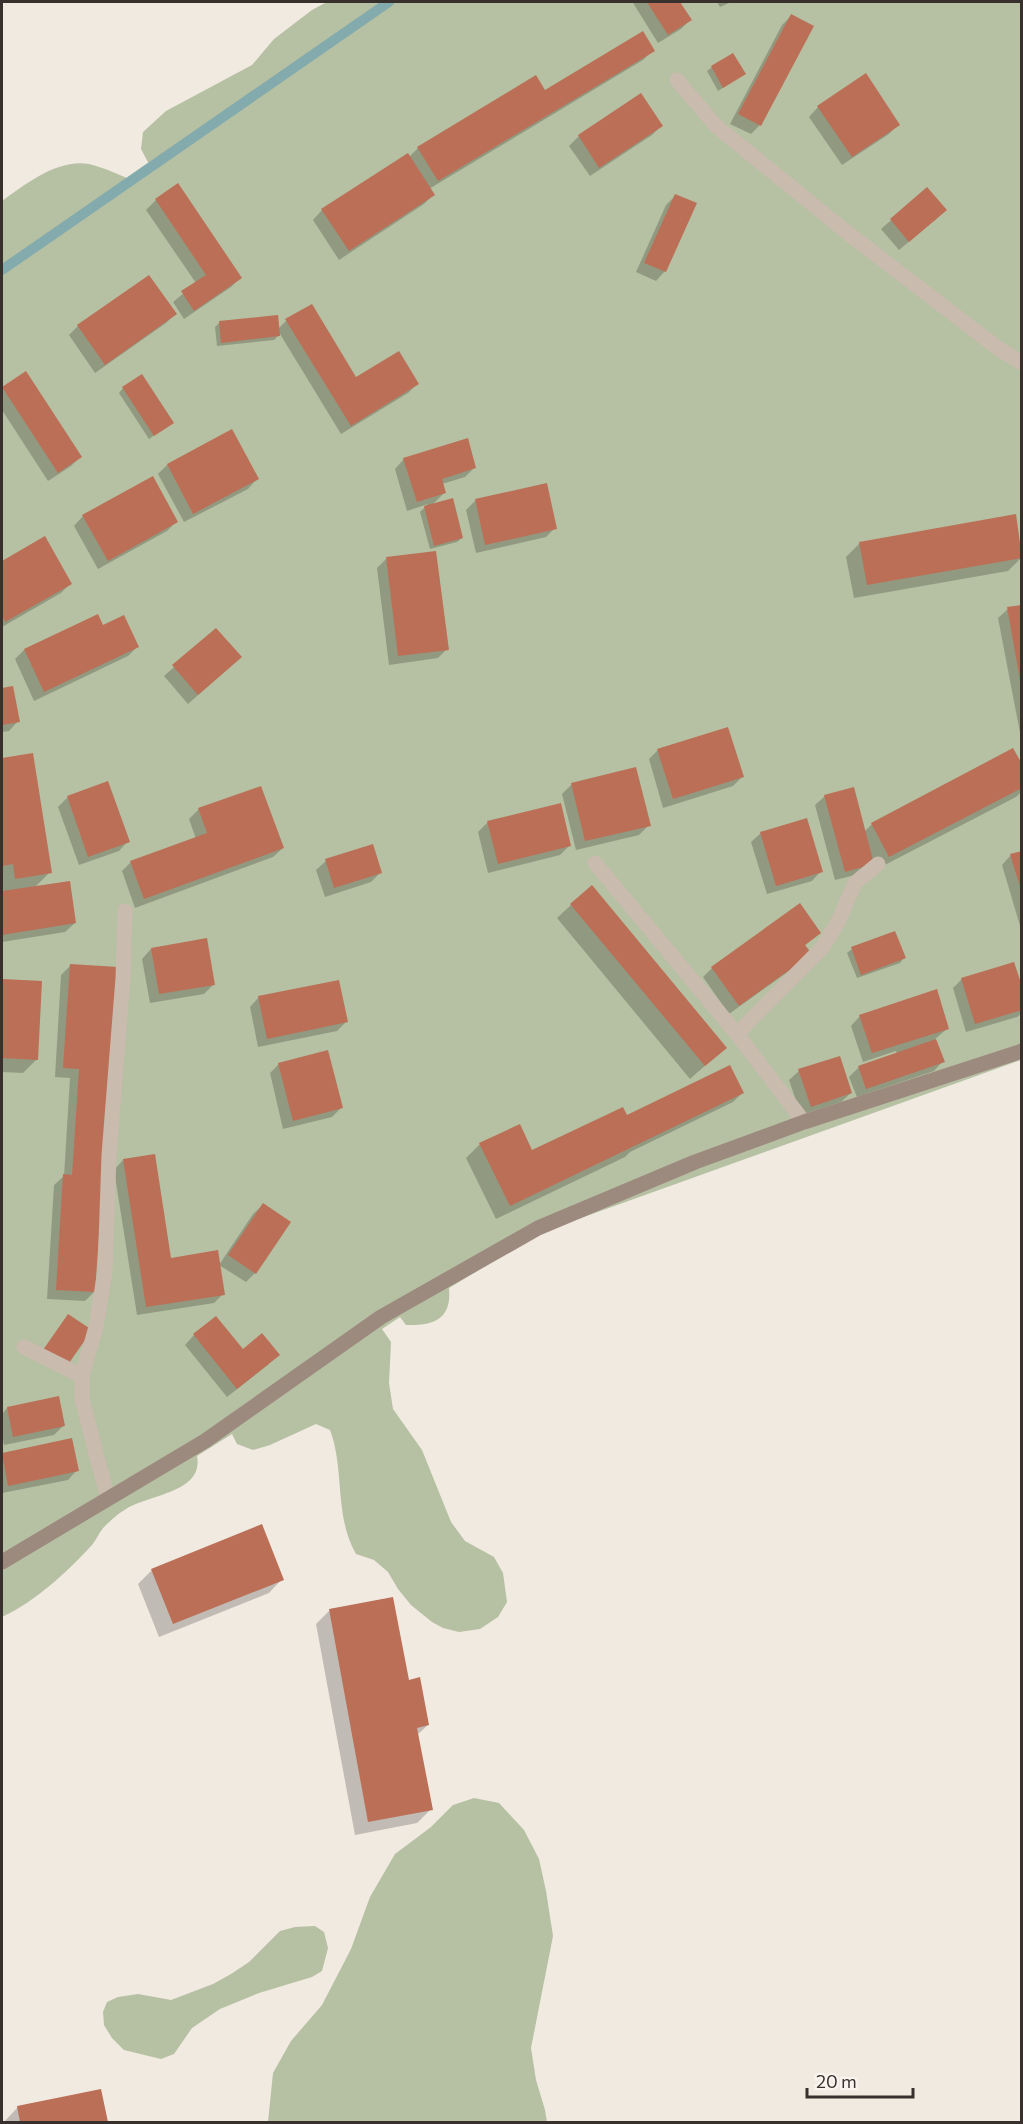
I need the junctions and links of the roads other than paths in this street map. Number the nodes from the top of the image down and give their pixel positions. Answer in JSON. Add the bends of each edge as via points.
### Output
{"nodes":[{"id":1,"x":677,"y":80,"type":"dead end"},
{"id":2,"x":1022,"y":363,"type":"edge"},
{"id":3,"x":595,"y":863,"type":"dead end"},
{"id":4,"x":878,"y":864,"type":"dead end"},
{"id":5,"x":125,"y":911,"type":"dead end"},
{"id":6,"x":737,"y":1034,"type":"junction"},
{"id":7,"x":1022,"y":1052,"type":"edge"},
{"id":8,"x":804,"y":1122,"type":"junction"},
{"id":9,"x":24,"y":1347,"type":"dead end"},
{"id":10,"x":82,"y":1376,"type":"junction"},
{"id":11,"x":108,"y":1499,"type":"junction"},
{"id":12,"x":2,"y":1562,"type":"edge"}],
"edges":[{"from":1,"to":2,"type":"lane","via":[[716,126],[849,234]]},
{"from":3,"to":6,"type":"lane"},
{"from":4,"to":6,"type":"lane","via":[[855,883],[822,948]]},
{"from":5,"to":10,"type":"lane","via":[[105,1271],[96,1327]]},
{"from":6,"to":8,"type":"lane"},
{"from":7,"to":8,"type":"main road"},
{"from":8,"to":11,"type":"main road","via":[[695,1162],[538,1228],[381,1317],[205,1440]]},
{"from":9,"to":10,"type":"lane"},
{"from":10,"to":11,"type":"lane","via":[[82,1399]]},
{"from":11,"to":12,"type":"main road"}]}
